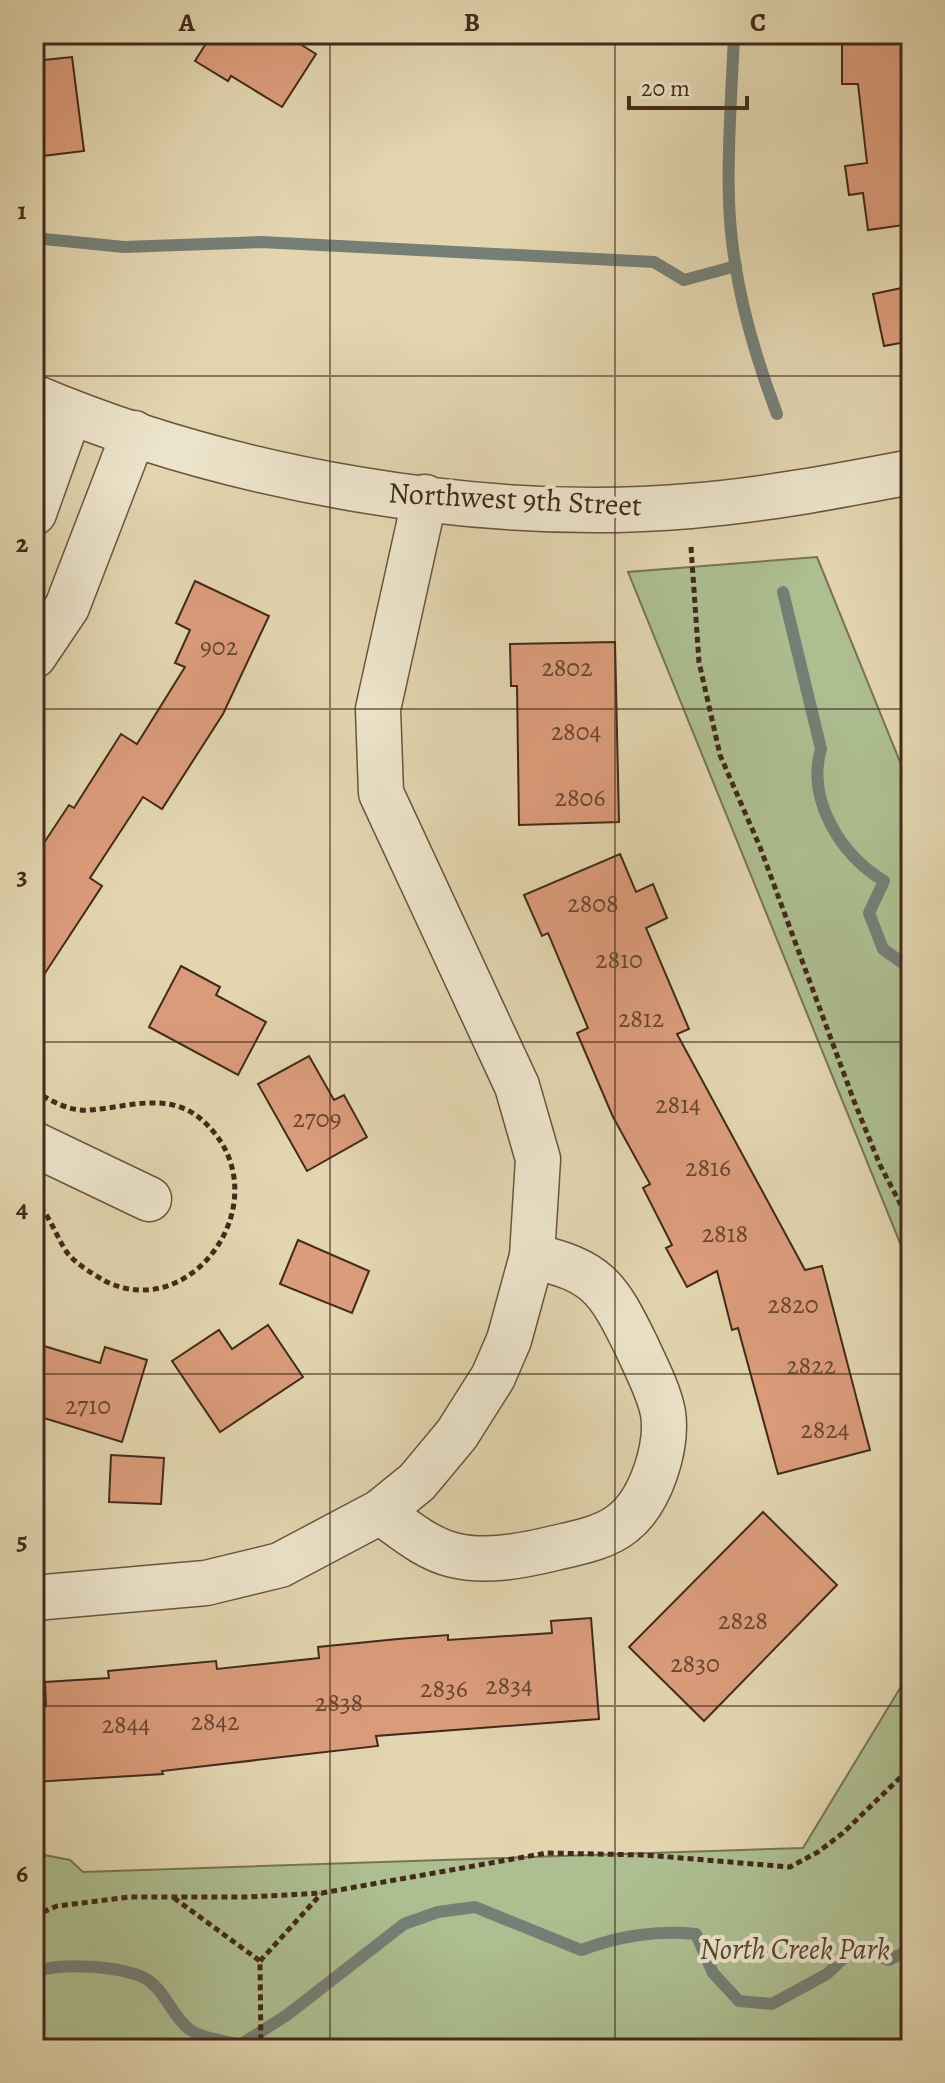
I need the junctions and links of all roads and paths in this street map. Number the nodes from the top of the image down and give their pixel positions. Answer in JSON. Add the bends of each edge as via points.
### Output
{"nodes":[{"id":1,"x":52,"y":404,"type":"edge"},
{"id":2,"x":134,"y":433,"type":"junction"},
{"id":3,"x":911,"y":472,"type":"edge"},
{"id":4,"x":425,"y":497,"type":"junction"},
{"id":5,"x":689,"y":507,"type":"junction"},
{"id":6,"x":34,"y":513,"type":"edge"},
{"id":7,"x":34,"y":656,"type":"edge"},
{"id":8,"x":34,"y":1144,"type":"edge"},
{"id":9,"x":149,"y":1199,"type":"dead end"},
{"id":10,"x":911,"y":1224,"type":"edge"},
{"id":11,"x":532,"y":1256,"type":"junction"},
{"id":12,"x":380,"y":1512,"type":"junction"},
{"id":13,"x":34,"y":1598,"type":"edge"},
{"id":14,"x":911,"y":1767,"type":"edge"},
{"id":15,"x":322,"y":1893,"type":"junction"},
{"id":16,"x":173,"y":1897,"type":"junction"},
{"id":17,"x":34,"y":1916,"type":"edge"},
{"id":18,"x":260,"y":1961,"type":"junction"},
{"id":19,"x":261,"y":2049,"type":"edge"}],
"edges":[{"from":1,"to":2,"type":"street","name":"Northwest 9th Street"},
{"from":1,"to":6,"type":"street"},
{"from":2,"to":4,"type":"street","name":"Northwest 9th Street","via":[[299,478]]},
{"from":2,"to":7,"type":"street","via":[[67,607]]},
{"from":3,"to":5,"type":"street","name":"Northwest 9th Street"},
{"from":4,"to":5,"type":"street","name":"Northwest 9th Street","via":[[574,508]]},
{"from":4,"to":11,"type":"street","via":[[378,709],[381,793],[517,1086],[538,1159]]},
{"from":5,"to":10,"type":"path","via":[[699,662],[720,755],[766,862],[859,1114]]},
{"from":8,"to":9,"type":"street"},
{"from":11,"to":12,"type":"street","via":[[521,1307],[493,1377],[417,1482]]},
{"from":11,"to":12,"type":"street","via":[[572,1265],[599,1282],[632,1338],[663,1412],[663,1439],[646,1493],[622,1523],[587,1540],[526,1555],[453,1555],[427,1545]]},
{"from":12,"to":13,"type":"street","via":[[280,1565],[206,1583]]},
{"from":14,"to":15,"type":"path","via":[[843,1833],[790,1867],[547,1853]]},
{"from":15,"to":16,"type":"path"},
{"from":15,"to":18,"type":"path"},
{"from":16,"to":17,"type":"path","via":[[91,1900]]},
{"from":16,"to":18,"type":"path"},
{"from":18,"to":19,"type":"path"}]}
